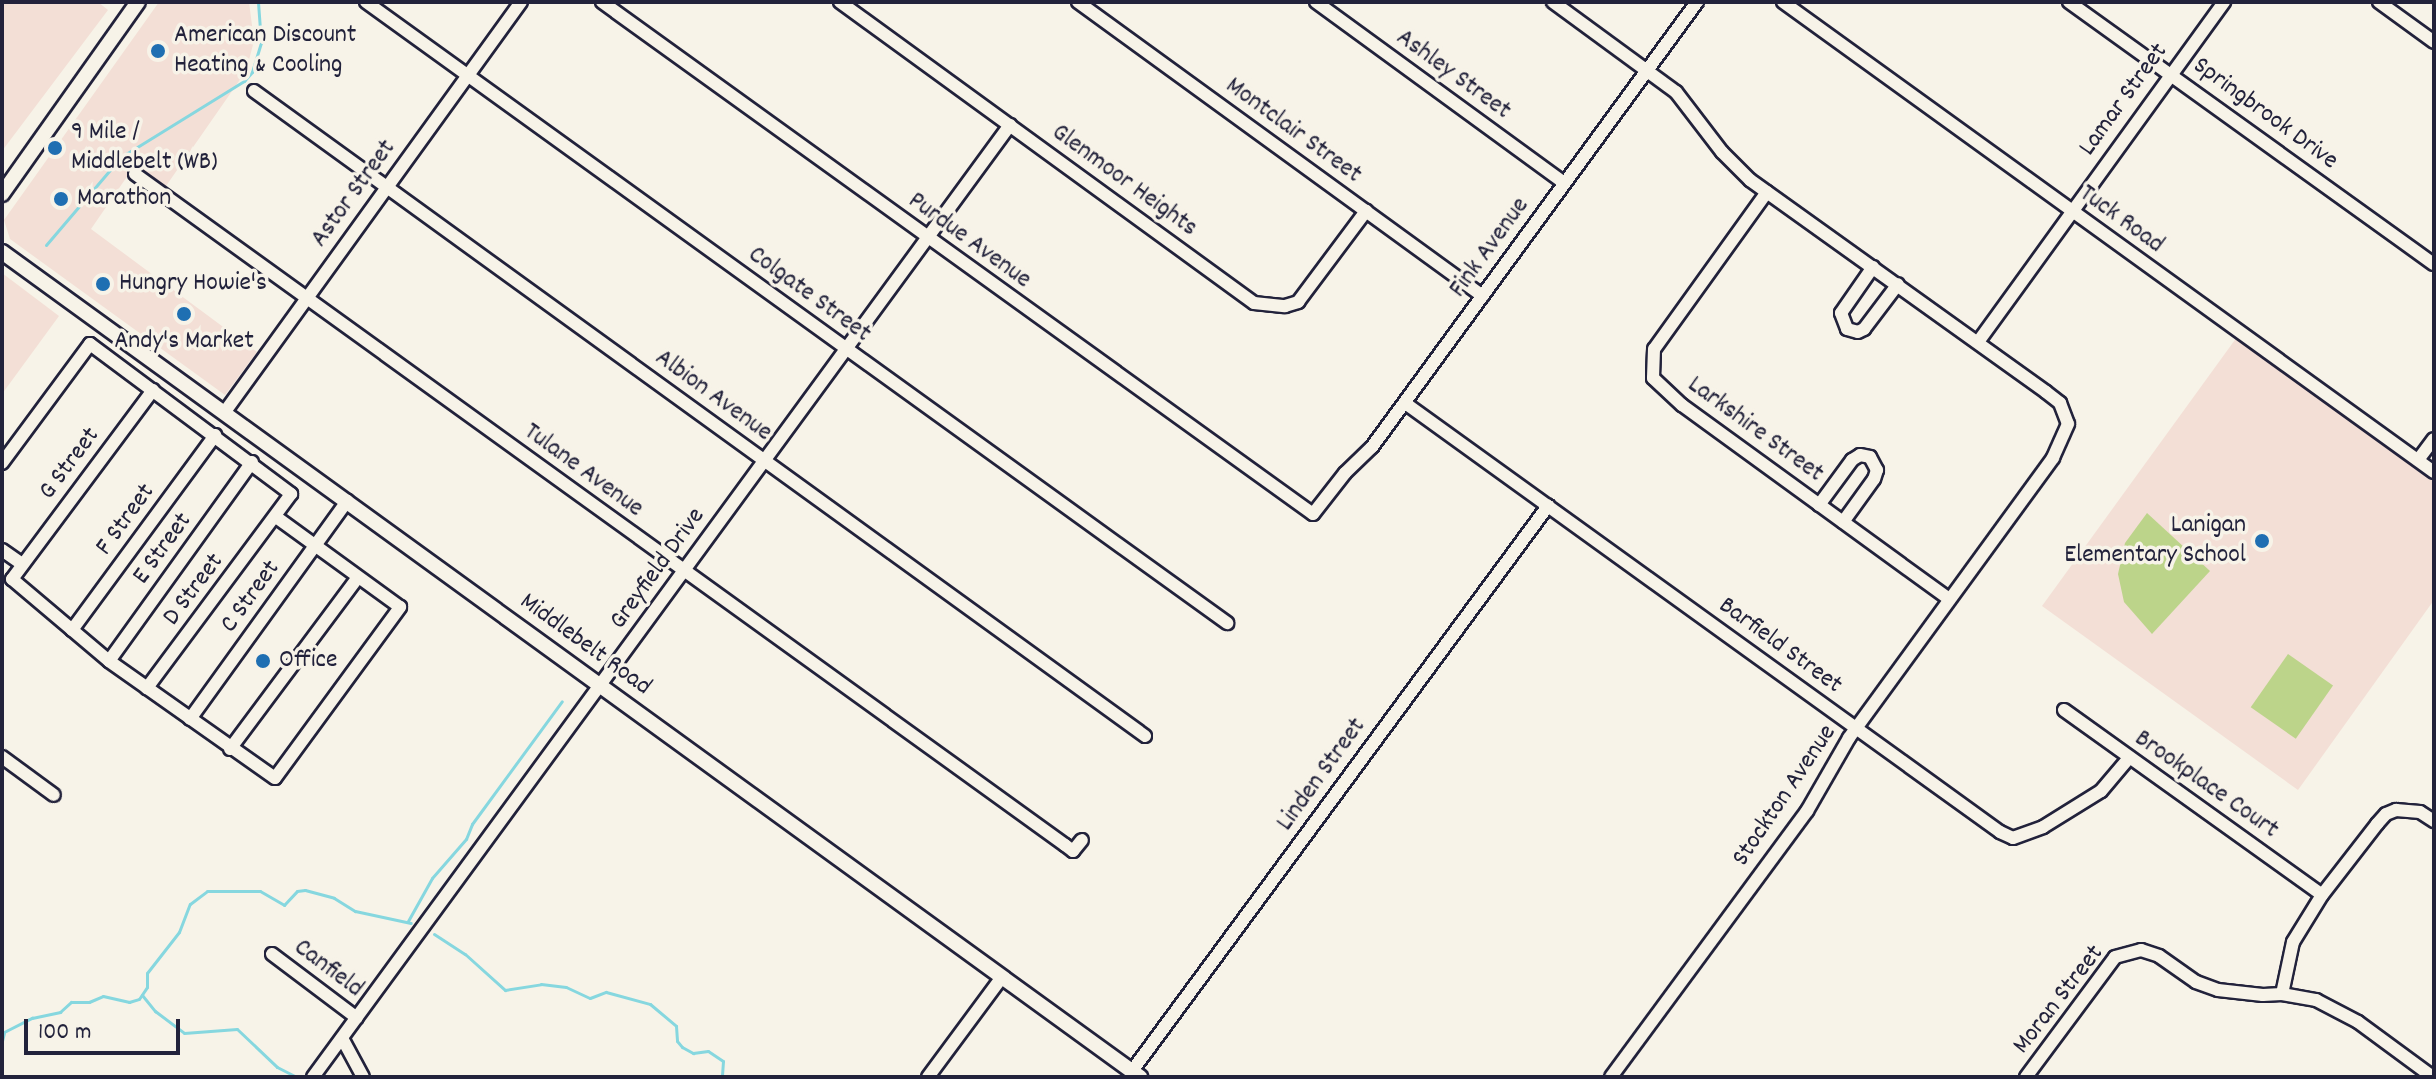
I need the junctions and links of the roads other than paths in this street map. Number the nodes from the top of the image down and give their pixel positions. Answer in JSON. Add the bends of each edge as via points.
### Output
{"nodes":[{"id":1,"x":138,"y":2,"type":"edge"},
{"id":2,"x":366,"y":2,"type":"edge"},
{"id":3,"x":521,"y":2,"type":"edge"},
{"id":4,"x":602,"y":2,"type":"edge"},
{"id":5,"x":840,"y":2,"type":"edge"},
{"id":6,"x":1078,"y":2,"type":"edge"},
{"id":7,"x":1316,"y":2,"type":"edge"},
{"id":8,"x":1553,"y":2,"type":"edge"},
{"id":9,"x":1697,"y":2,"type":"edge"},
{"id":10,"x":1783,"y":2,"type":"edge"},
{"id":11,"x":2069,"y":2,"type":"edge"},
{"id":12,"x":2224,"y":2,"type":"edge"},
{"id":13,"x":2379,"y":2,"type":"edge"},
{"id":14,"x":2434,"y":42,"type":"edge"},
{"id":15,"x":1647,"y":70,"type":"junction"},
{"id":16,"x":2171,"y":74,"type":"junction"},
{"id":17,"x":468,"y":76,"type":"junction"},
{"id":18,"x":254,"y":91,"type":"dead end"},
{"id":19,"x":1010,"y":125,"type":"junction"},
{"id":20,"x":135,"y":174,"type":"dead end"},
{"id":21,"x":1564,"y":183,"type":"junction"},
{"id":22,"x":387,"y":188,"type":"junction"},
{"id":23,"x":1767,"y":192,"type":"junction"},
{"id":24,"x":2,"y":194,"type":"edge"},
{"id":25,"x":2071,"y":210,"type":"junction"},
{"id":26,"x":1366,"y":211,"type":"junction"},
{"id":27,"x":926,"y":237,"type":"junction"},
{"id":28,"x":2,"y":252,"type":"edge"},
{"id":29,"x":2434,"y":264,"type":"edge"},
{"id":30,"x":1873,"y":267,"type":"junction"},
{"id":31,"x":1898,"y":284,"type":"junction"},
{"id":32,"x":1482,"y":296,"type":"junction"},
{"id":33,"x":307,"y":298,"type":"junction"},
{"id":34,"x":1978,"y":342,"type":"junction"},
{"id":35,"x":846,"y":348,"type":"junction"},
{"id":36,"x":153,"y":390,"type":"junction"},
{"id":37,"x":1405,"y":403,"type":"junction"},
{"id":38,"x":224,"y":413,"type":"junction"},
{"id":39,"x":215,"y":435,"type":"junction"},
{"id":40,"x":2434,"y":439,"type":"edge"},
{"id":41,"x":764,"y":460,"type":"junction"},
{"id":42,"x":2418,"y":460,"type":"junction"},
{"id":43,"x":252,"y":462,"type":"junction"},
{"id":44,"x":2,"y":463,"type":"edge"},
{"id":45,"x":2434,"y":472,"type":"edge"},
{"id":46,"x":347,"y":501,"type":"junction"},
{"id":47,"x":1819,"y":505,"type":"junction"},
{"id":48,"x":1548,"y":506,"type":"junction"},
{"id":49,"x":1313,"y":514,"type":"joint"},
{"id":50,"x":276,"y":517,"type":"junction"},
{"id":51,"x":1843,"y":522,"type":"junction"},
{"id":52,"x":315,"y":546,"type":"junction"},
{"id":53,"x":2,"y":550,"type":"edge"},
{"id":54,"x":22,"y":564,"type":"junction"},
{"id":55,"x":684,"y":572,"type":"junction"},
{"id":56,"x":358,"y":577,"type":"junction"},
{"id":57,"x":1949,"y":599,"type":"junction"},
{"id":58,"x":1227,"y":623,"type":"dead end"},
{"id":59,"x":72,"y":630,"type":"junction"},
{"id":60,"x":109,"y":661,"type":"junction"},
{"id":61,"x":602,"y":686,"type":"junction"},
{"id":62,"x":147,"y":688,"type":"junction"},
{"id":63,"x":2064,"y":710,"type":"dead end"},
{"id":64,"x":190,"y":719,"type":"junction"},
{"id":65,"x":1856,"y":728,"type":"junction"},
{"id":66,"x":1145,"y":736,"type":"dead end"},
{"id":67,"x":230,"y":749,"type":"junction"},
{"id":68,"x":2,"y":757,"type":"edge"},
{"id":69,"x":2129,"y":758,"type":"junction"},
{"id":70,"x":54,"y":795,"type":"dead end"},
{"id":71,"x":2434,"y":821,"type":"edge"},
{"id":72,"x":1082,"y":840,"type":"dead end"},
{"id":73,"x":2322,"y":895,"type":"junction"},
{"id":74,"x":272,"y":954,"type":"dead end"},
{"id":75,"x":1002,"y":977,"type":"junction"},
{"id":76,"x":2282,"y":994,"type":"junction"},
{"id":77,"x":357,"y":1018,"type":"junction"},
{"id":78,"x":342,"y":1038,"type":"junction"},
{"id":79,"x":1136,"y":1074,"type":"edge"},
{"id":80,"x":313,"y":1077,"type":"edge"},
{"id":81,"x":363,"y":1077,"type":"edge"},
{"id":82,"x":928,"y":1077,"type":"edge"},
{"id":83,"x":1611,"y":1077,"type":"edge"},
{"id":84,"x":2026,"y":1077,"type":"edge"},
{"id":85,"x":2433,"y":1077,"type":"edge"}],
"edges":[{"from":1,"to":24,"type":"street"},
{"from":2,"to":17,"type":"street","name":"Colgate Street"},
{"from":3,"to":17,"type":"street","name":"Astor Street"},
{"from":4,"to":27,"type":"street","name":"Purdue Avenue"},
{"from":5,"to":19,"type":"street","name":"Glenmoor Heights"},
{"from":6,"to":26,"type":"street","name":"Montclair Street"},
{"from":7,"to":21,"type":"street","name":"Ashley Street"},
{"from":8,"to":15,"type":"street"},
{"from":9,"to":15,"type":"street","name":"Fink Avenue"},
{"from":10,"to":25,"type":"street","name":"Tuck Road"},
{"from":11,"to":16,"type":"street","name":"Springbrook Drive"},
{"from":12,"to":16,"type":"street","name":"Lamar Street"},
{"from":13,"to":14,"type":"street"},
{"from":15,"to":21,"type":"street","name":"Fink Avenue"},
{"from":15,"to":23,"type":"street","via":[[1676,92],[1732,163]]},
{"from":16,"to":25,"type":"street","name":"Lamar Street"},
{"from":16,"to":29,"type":"street","name":"Springbrook Drive"},
{"from":17,"to":22,"type":"street","name":"Astor Street"},
{"from":17,"to":35,"type":"street","name":"Colgate Street"},
{"from":18,"to":22,"type":"street","name":"Albion Avenue"},
{"from":19,"to":26,"type":"street","name":"Glenmoor Heights","via":[[1243,295],[1268,306],[1298,302]]},
{"from":19,"to":27,"type":"street","name":"Greyfield Drive"},
{"from":20,"to":33,"type":"street","name":"Tulane Avenue"},
{"from":21,"to":32,"type":"street","name":"Fink Avenue"},
{"from":22,"to":33,"type":"street","name":"Astor Street"},
{"from":22,"to":41,"type":"street","name":"Albion Avenue"},
{"from":23,"to":30,"type":"street"},
{"from":23,"to":47,"type":"street","name":"Larkshire Street","via":[[1654,349],[1653,378]]},
{"from":25,"to":34,"type":"street","name":"Lamar Street"},
{"from":25,"to":42,"type":"street","name":"Tuck Road"},
{"from":26,"to":32,"type":"street","name":"Montclair Street"},
{"from":27,"to":35,"type":"street","name":"Greyfield Drive"},
{"from":27,"to":49,"type":"street","name":"Purdue Avenue"},
{"from":28,"to":38,"type":"street","name":"Middlebelt Road"},
{"from":30,"to":31,"type":"street"},
{"from":30,"to":31,"type":"street","via":[[1841,313],[1847,329],[1864,329]]},
{"from":31,"to":34,"type":"street"},
{"from":32,"to":37,"type":"street","name":"Fink Avenue"},
{"from":33,"to":38,"type":"street","name":"Astor Street"},
{"from":33,"to":55,"type":"street","name":"Tulane Avenue"},
{"from":34,"to":57,"type":"street","name":"Stockton Avenue","via":[[2060,403],[2068,417],[2067,432]]},
{"from":35,"to":41,"type":"street","name":"Greyfield Drive"},
{"from":35,"to":58,"type":"street","name":"Colgate Street"},
{"from":36,"to":39,"type":"street"},
{"from":36,"to":44,"type":"street","via":[[90,344]]},
{"from":36,"to":54,"type":"street","name":"G Street"},
{"from":37,"to":48,"type":"street","name":"Barfield Street"},
{"from":37,"to":49,"type":"street","name":"Fink Avenue"},
{"from":38,"to":46,"type":"street","name":"Middlebelt Road"},
{"from":39,"to":43,"type":"street"},
{"from":39,"to":59,"type":"street","name":"F Street"},
{"from":40,"to":42,"type":"street"},
{"from":41,"to":55,"type":"street","name":"Greyfield Drive"},
{"from":41,"to":66,"type":"street","name":"Albion Avenue"},
{"from":42,"to":45,"type":"street","name":"Tuck Road"},
{"from":43,"to":50,"type":"street","via":[[291,494]]},
{"from":43,"to":60,"type":"street","name":"E Street"},
{"from":46,"to":52,"type":"street","name":"C Street"},
{"from":46,"to":61,"type":"street","name":"Middlebelt Road"},
{"from":47,"to":51,"type":"street","name":"Larkshire Street"},
{"from":47,"to":51,"type":"street","name":"Larkshire Street","via":[[1852,460],[1870,457],[1877,470],[1874,479]]},
{"from":48,"to":65,"type":"street","name":"Barfield Street"},
{"from":48,"to":79,"type":"street","name":"Linden Street"},
{"from":50,"to":52,"type":"street"},
{"from":50,"to":62,"type":"street","name":"D Street"},
{"from":51,"to":57,"type":"street","name":"Larkshire Street"},
{"from":52,"to":56,"type":"street"},
{"from":52,"to":64,"type":"street","name":"C Street"},
{"from":53,"to":54,"type":"street"},
{"from":54,"to":59,"type":"street","via":[[12,579]]},
{"from":55,"to":61,"type":"street","name":"Greyfield Drive"},
{"from":55,"to":72,"type":"street","name":"Tulane Avenue","via":[[1073,851]]},
{"from":56,"to":67,"type":"street"},
{"from":56,"to":67,"type":"street","via":[[400,607],[275,778]]},
{"from":57,"to":65,"type":"street","name":"Stockton Avenue"},
{"from":59,"to":60,"type":"street"},
{"from":60,"to":62,"type":"street"},
{"from":61,"to":75,"type":"street","name":"Middlebelt Road"},
{"from":61,"to":77,"type":"street","name":"Greyfield Drive"},
{"from":62,"to":64,"type":"street"},
{"from":63,"to":69,"type":"street","name":"Brookplace Court"},
{"from":64,"to":67,"type":"street"},
{"from":65,"to":69,"type":"street","name":"Barfield Street","via":[[2013,838],[2043,827],[2101,791]]},
{"from":65,"to":83,"type":"street","name":"Stockton Avenue","via":[[1807,811]]},
{"from":68,"to":70,"type":"street"},
{"from":69,"to":73,"type":"street","name":"Brookplace Court"},
{"from":71,"to":73,"type":"street","via":[[2420,812],[2386,814]]},
{"from":73,"to":76,"type":"street","via":[[2293,942]]},
{"from":74,"to":77,"type":"street","name":"Canfield"},
{"from":75,"to":79,"type":"street","name":"Middlebelt Road"},
{"from":75,"to":82,"type":"street"},
{"from":76,"to":84,"type":"street","name":"Moran Street","via":[[2218,990],[2196,982],[2159,956],[2128,952],[2115,957]]},
{"from":76,"to":85,"type":"street","via":[[2334,1008]]},
{"from":77,"to":78,"type":"street","name":"Greyfield Drive"},
{"from":78,"to":80,"type":"street","name":"Greyfield Drive"},
{"from":78,"to":81,"type":"street"}]}
